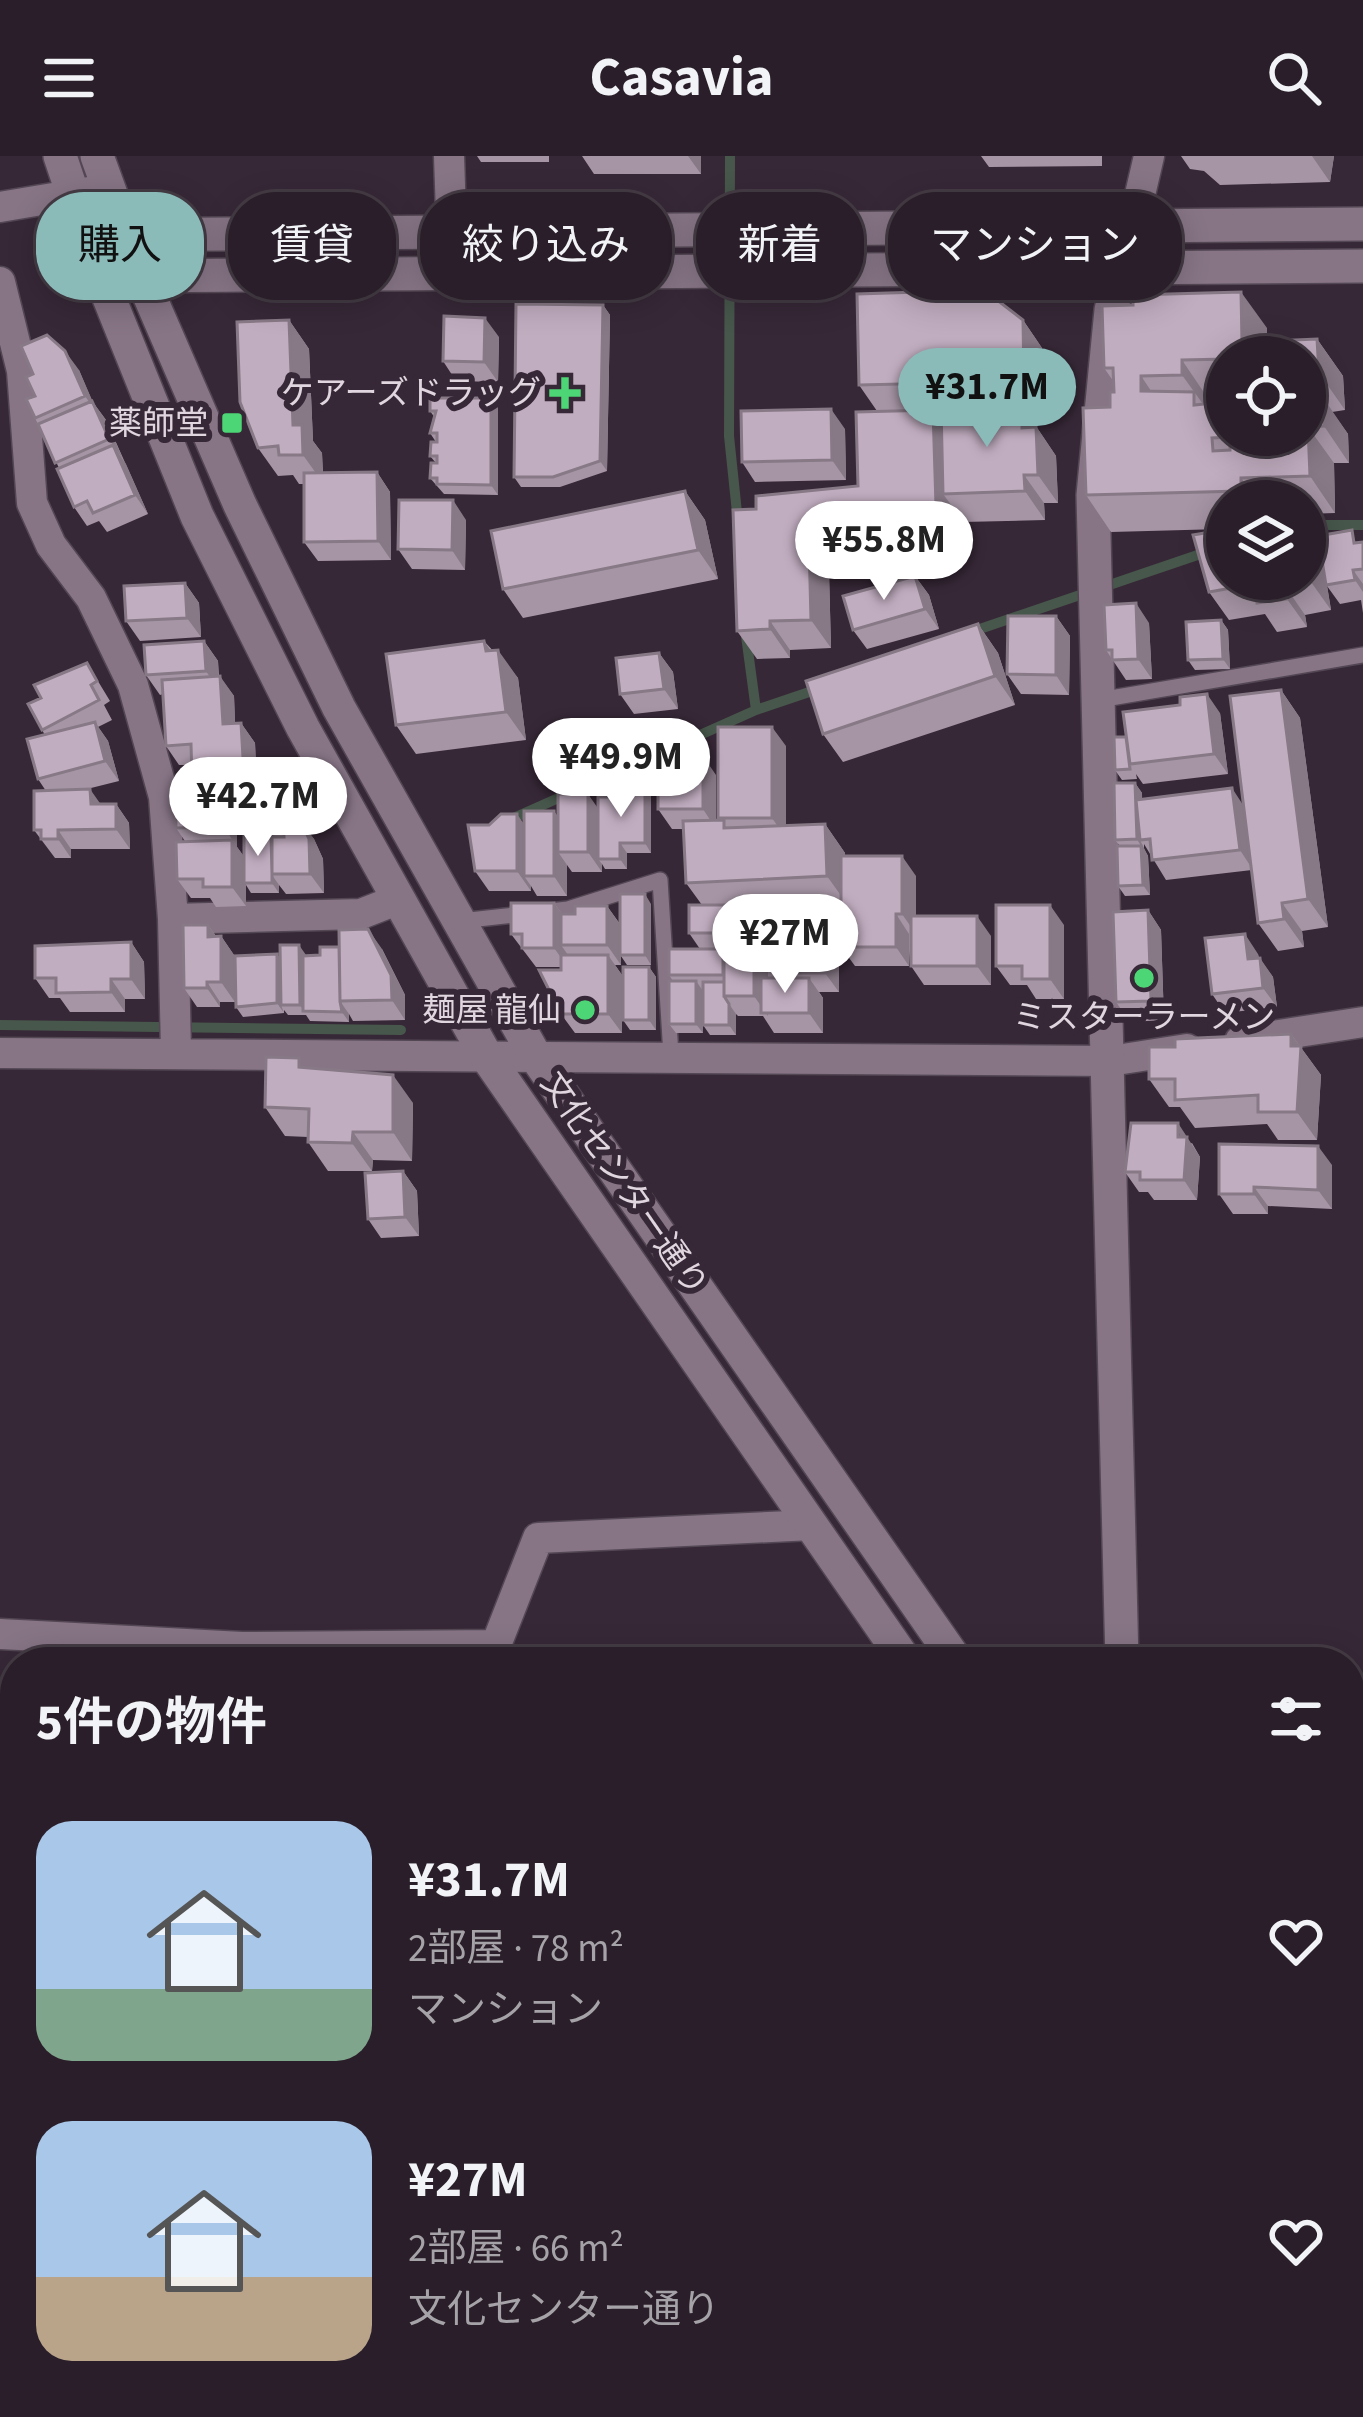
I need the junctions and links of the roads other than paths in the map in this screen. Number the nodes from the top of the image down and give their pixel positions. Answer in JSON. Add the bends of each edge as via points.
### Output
{"nodes":[{"id":1,"x":60,"y":156,"type":"edge"},
{"id":2,"x":97,"y":156,"type":"edge"},
{"id":3,"x":449,"y":156,"type":"edge"},
{"id":4,"x":1149,"y":156,"type":"edge"},
{"id":5,"x":108,"y":190,"type":"joint"},
{"id":6,"x":71,"y":192,"type":"edge"},
{"id":7,"x":83,"y":192,"type":"edge"},
{"id":8,"x":450,"y":192,"type":"edge"},
{"id":9,"x":1141,"y":192,"type":"edge"},
{"id":10,"x":36,"y":199,"type":"edge"},
{"id":11,"x":0,"y":206,"type":"edge"},
{"id":12,"x":1363,"y":224,"type":"edge"},
{"id":13,"x":1182,"y":228,"type":"edge"},
{"id":14,"x":888,"y":229,"type":"edge"},
{"id":15,"x":420,"y":230,"type":"edge"},
{"id":16,"x":672,"y":230,"type":"edge"},
{"id":17,"x":204,"y":232,"type":"edge"},
{"id":18,"x":1363,"y":266,"type":"edge"},
{"id":19,"x":1182,"y":267,"type":"edge"},
{"id":20,"x":888,"y":270,"type":"edge"},
{"id":21,"x":672,"y":271,"type":"edge"},
{"id":22,"x":420,"y":273,"type":"edge"},
{"id":23,"x":204,"y":274,"type":"edge"},
{"id":24,"x":0,"y":282,"type":"edge"},
{"id":25,"x":109,"y":300,"type":"edge"},
{"id":26,"x":151,"y":300,"type":"edge"},
{"id":27,"x":1115,"y":300,"type":"edge"},
{"id":28,"x":1363,"y":655,"type":"edge"},
{"id":29,"x":1099,"y":700,"type":"junction"},
{"id":30,"x":399,"y":899,"type":"junction"},
{"id":31,"x":172,"y":919,"type":"junction"},
{"id":32,"x":460,"y":921,"type":"junction"},
{"id":33,"x":1363,"y":1022,"type":"edge"},
{"id":34,"x":176,"y":1034,"type":"junction"},
{"id":35,"x":0,"y":1053,"type":"edge"},
{"id":36,"x":485,"y":1054,"type":"junction"},
{"id":37,"x":534,"y":1054,"type":"junction"},
{"id":38,"x":671,"y":1055,"type":"junction"},
{"id":39,"x":1110,"y":1061,"type":"junction"},
{"id":40,"x":812,"y":1525,"type":"junction"},
{"id":41,"x":0,"y":1634,"type":"edge"},
{"id":42,"x":225,"y":1647,"type":"edge"},
{"id":43,"x":327,"y":1647,"type":"edge"},
{"id":44,"x":896,"y":1647,"type":"edge"},
{"id":45,"x":947,"y":1647,"type":"edge"},
{"id":46,"x":1122,"y":1647,"type":"edge"}],
"edges":[{"from":1,"to":6,"type":"street","name":"文化センター通り"},
{"from":2,"to":5,"type":"street","name":"文化センター通り"},
{"from":3,"to":8,"type":"street"},
{"from":4,"to":9,"type":"street"},
{"from":5,"to":7,"type":"street"},
{"from":10,"to":11,"type":"street"},
{"from":12,"to":13,"type":"street"},
{"from":14,"to":16,"type":"street"},
{"from":15,"to":17,"type":"street"},
{"from":18,"to":19,"type":"street"},
{"from":20,"to":21,"type":"street"},
{"from":22,"to":23,"type":"street"},
{"from":24,"to":31,"type":"street","via":[[22,371],[32,503],[51,545],[92,598],[133,685],[164,797]]},
{"from":25,"to":30,"type":"street","name":"文化センター通り","via":[[197,516]]},
{"from":26,"to":32,"type":"street","name":"文化センター通り","via":[[338,708]]},
{"from":27,"to":29,"type":"street","via":[[1093,495]]},
{"from":28,"to":29,"type":"lane"},
{"from":29,"to":39,"type":"street"},
{"from":30,"to":31,"type":"street","via":[[361,914]]},
{"from":30,"to":36,"type":"street","name":"文化センター通り"},
{"from":31,"to":34,"type":"street"},
{"from":32,"to":37,"type":"street","name":"文化センター通り"},
{"from":32,"to":38,"type":"lane","via":[[568,909],[660,880]]},
{"from":33,"to":39,"type":"street"},
{"from":34,"to":35,"type":"street"},
{"from":34,"to":36,"type":"street"},
{"from":36,"to":37,"type":"street"},
{"from":36,"to":40,"type":"street","name":"文化センター通り"},
{"from":37,"to":38,"type":"street"},
{"from":37,"to":45,"type":"street","name":"文化センター通り"},
{"from":38,"to":39,"type":"street"},
{"from":39,"to":46,"type":"street"},
{"from":40,"to":43,"type":"street","via":[[538,1538],[496,1645]]},
{"from":40,"to":44,"type":"street","name":"文化センター通り"},
{"from":41,"to":42,"type":"street"}]}
